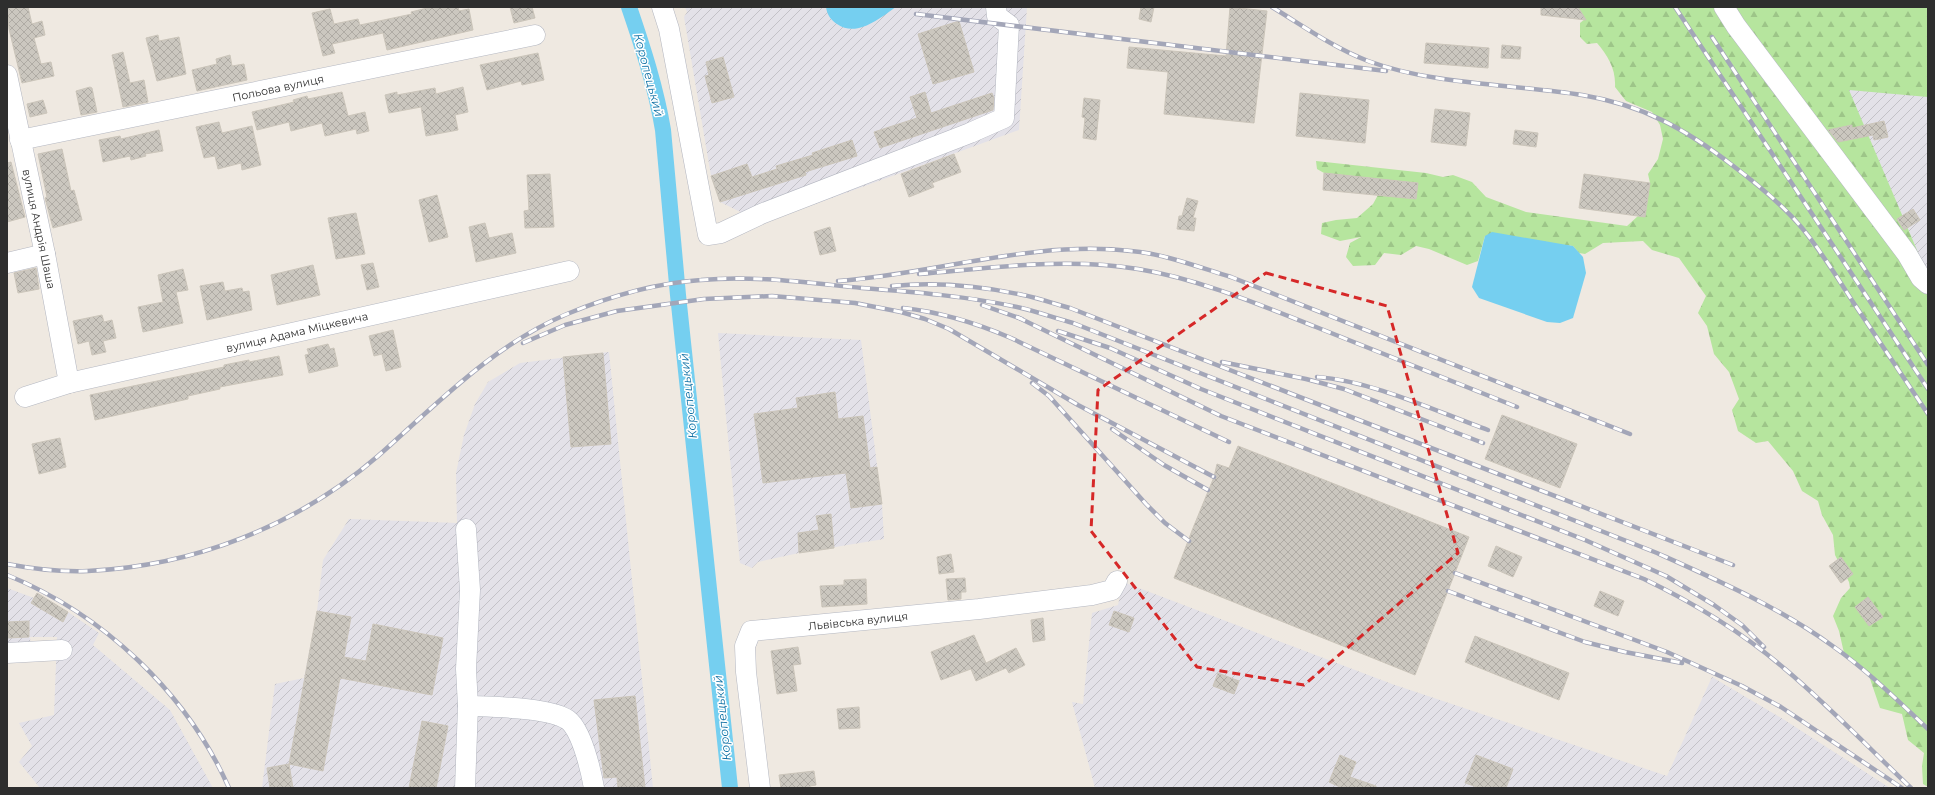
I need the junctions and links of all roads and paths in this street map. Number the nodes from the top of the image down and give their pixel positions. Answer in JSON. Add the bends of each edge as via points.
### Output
{"nodes":[{"id":1,"x":662,"y":7,"type":"edge"},
{"id":2,"x":996,"y":7,"type":"edge"},
{"id":3,"x":1724,"y":7,"type":"edge"},
{"id":4,"x":536,"y":35,"type":"dead end"},
{"id":5,"x":7,"y":75,"type":"edge"},
{"id":6,"x":20,"y":140,"type":"junction"},
{"id":7,"x":45,"y":254,"type":"junction"},
{"id":8,"x":7,"y":263,"type":"edge"},
{"id":9,"x":569,"y":271,"type":"dead end"},
{"id":10,"x":1928,"y":284,"type":"edge"},
{"id":11,"x":69,"y":383,"type":"junction"},
{"id":12,"x":25,"y":397,"type":"dead end"},
{"id":13,"x":466,"y":528,"type":"dead end"},
{"id":14,"x":1117,"y":581,"type":"dead end"},
{"id":15,"x":62,"y":650,"type":"dead end"},
{"id":16,"x":7,"y":653,"type":"edge"},
{"id":17,"x":468,"y":706,"type":"junction"},
{"id":18,"x":465,"y":788,"type":"edge"},
{"id":19,"x":594,"y":788,"type":"edge"},
{"id":20,"x":760,"y":788,"type":"edge"}],
"edges":[{"from":1,"to":2,"type":"street","via":[[669,29],[708,235],[721,233],[761,214],[1004,118],[1009,25],[997,16]]},
{"from":3,"to":10,"type":"street","via":[[1907,254],[1921,278]]},
{"from":4,"to":6,"type":"street","name":"Польова вулиця"},
{"from":5,"to":6,"type":"street","name":"вулиця Андрія Шаша"},
{"from":6,"to":7,"type":"street","name":"вулиця Андрія Шаша"},
{"from":7,"to":8,"type":"street"},
{"from":7,"to":11,"type":"street","name":"вулиця Андрія Шаша"},
{"from":9,"to":11,"type":"street","name":"вулиця Адама Міцкевича"},
{"from":11,"to":12,"type":"street","name":"вулиця Адама Міцкевича"},
{"from":13,"to":17,"type":"street","via":[[470,590],[466,669]]},
{"from":14,"to":20,"type":"street","name":"Львівська вулиця","via":[[1112,590],[1092,595],[979,610],[751,631],[745,646],[746,672]]},
{"from":15,"to":16,"type":"street"},
{"from":17,"to":18,"type":"street"},
{"from":17,"to":19,"type":"street","via":[[551,713],[568,721],[578,736],[588,761]]}]}
